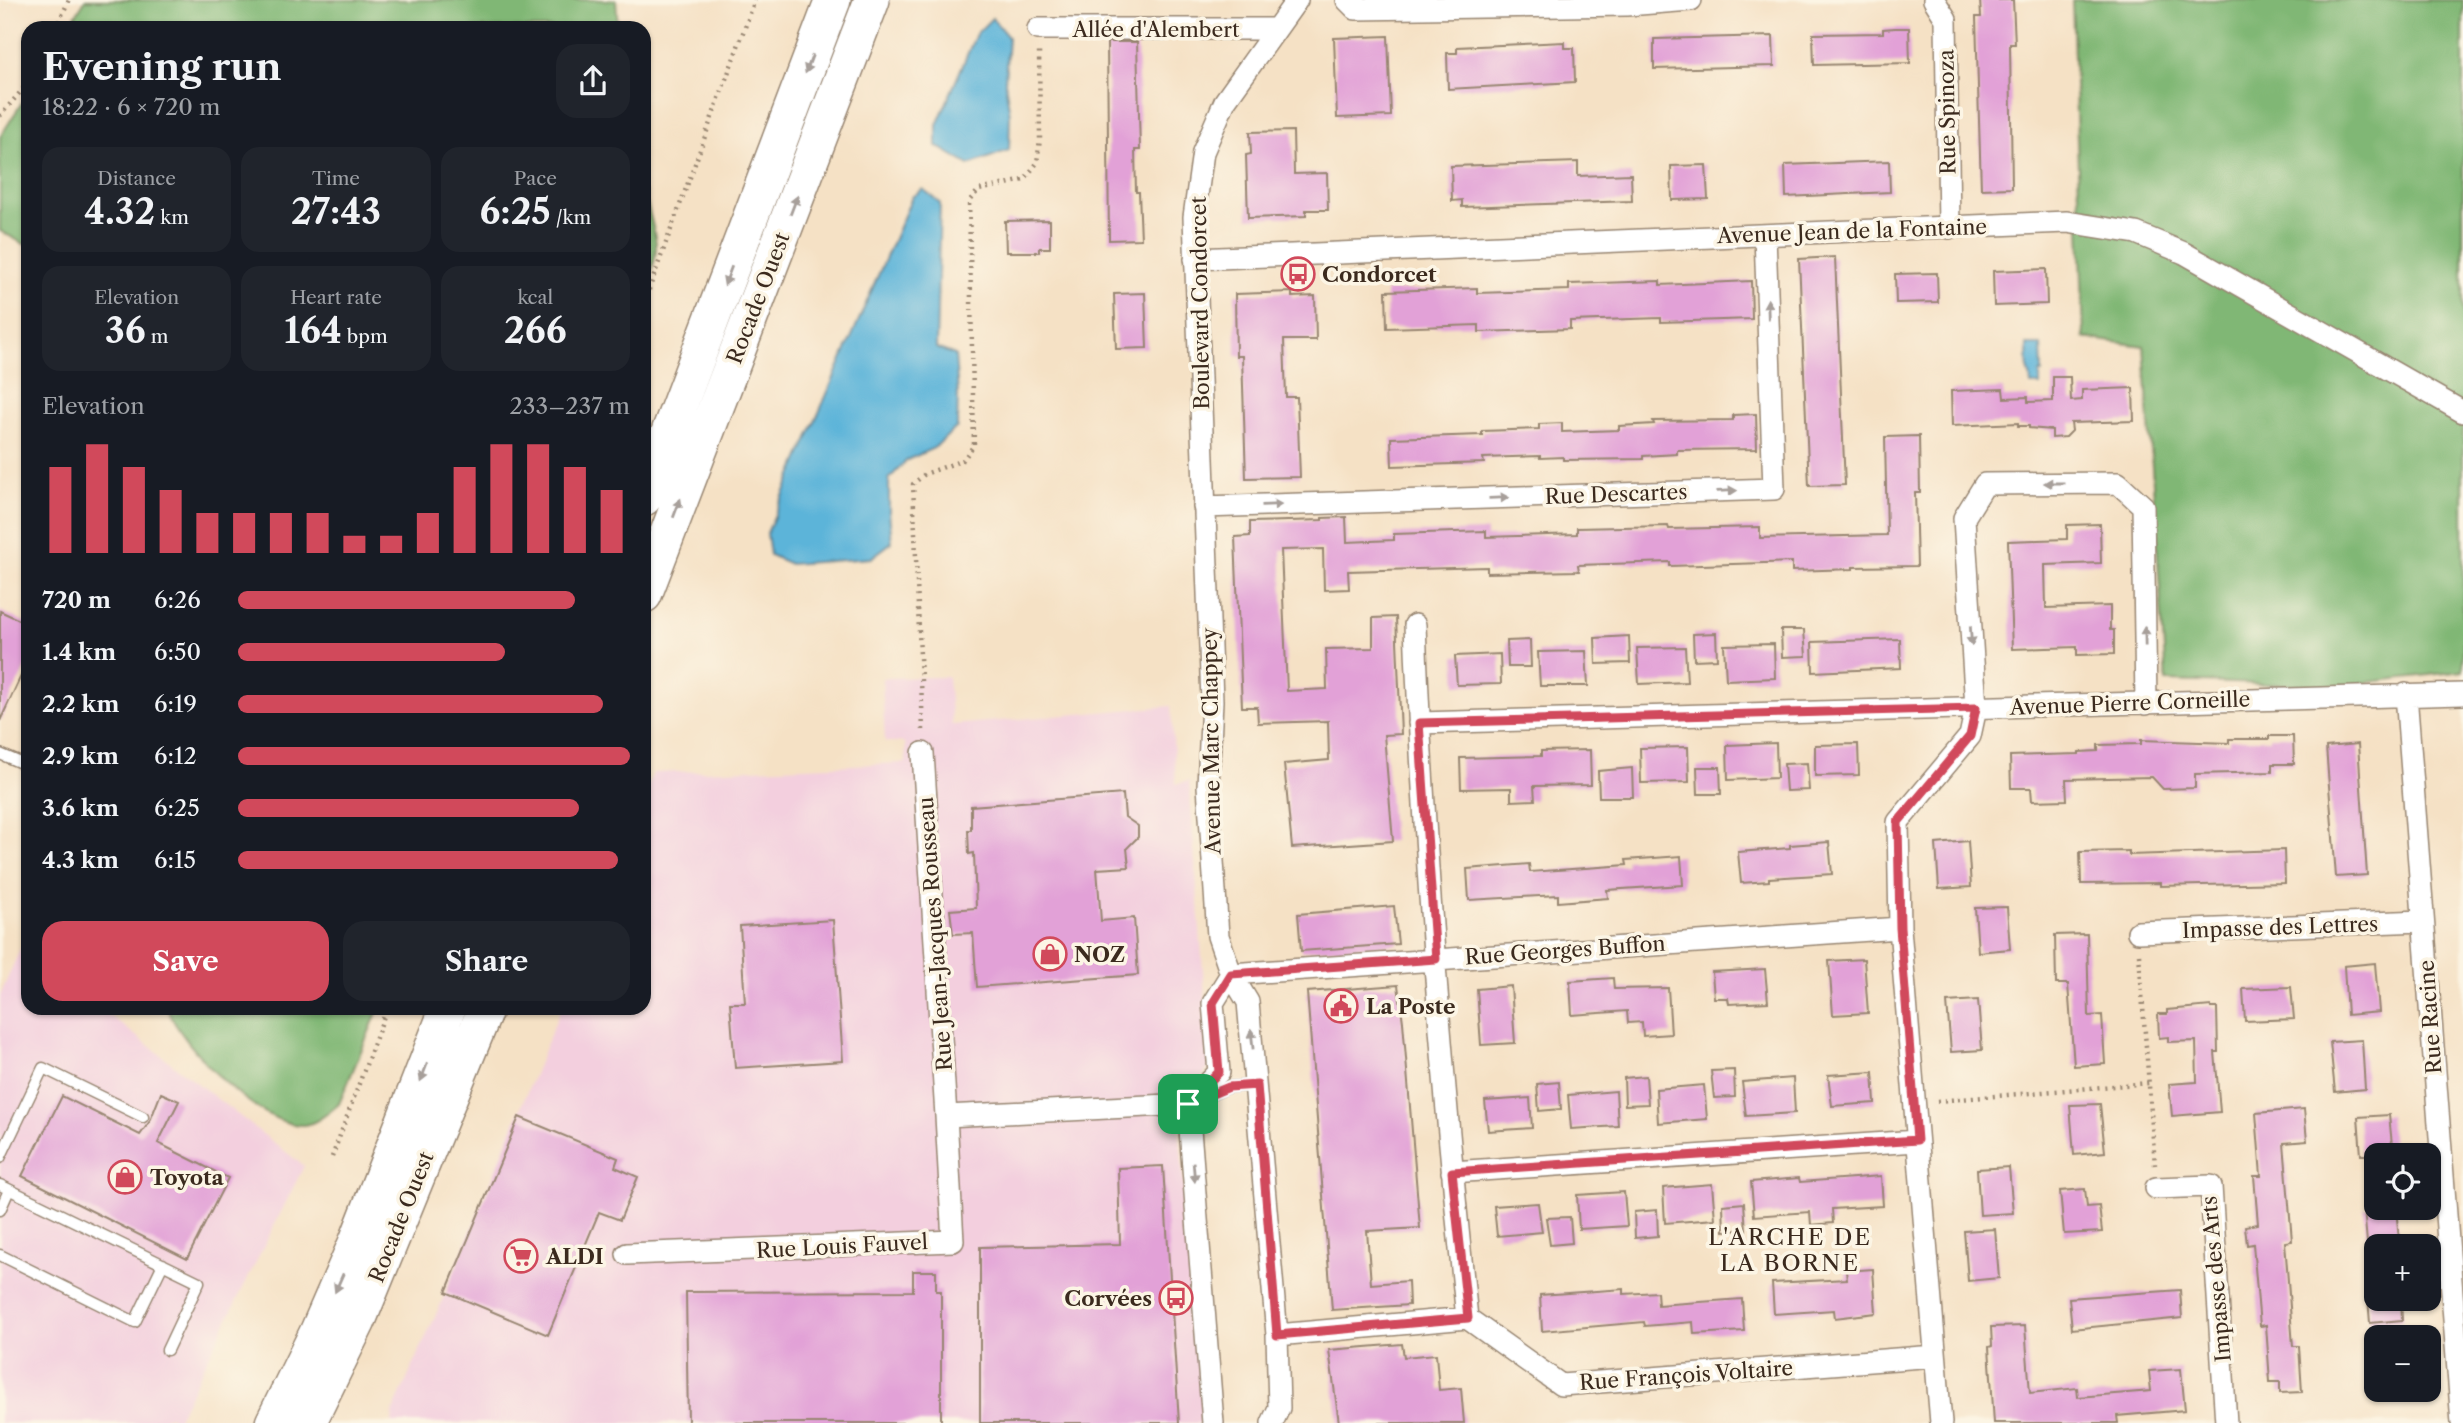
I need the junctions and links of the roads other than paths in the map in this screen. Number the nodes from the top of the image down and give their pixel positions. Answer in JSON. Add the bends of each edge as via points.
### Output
{"nodes":[{"id":1,"x":833,"y":0,"type":"edge"},
{"id":2,"x":872,"y":0,"type":"edge"},
{"id":3,"x":1297,"y":0,"type":"edge"},
{"id":4,"x":1347,"y":0,"type":"edge"},
{"id":5,"x":1691,"y":0,"type":"edge"},
{"id":6,"x":1934,"y":0,"type":"edge"},
{"id":7,"x":1038,"y":29,"type":"road end"},
{"id":8,"x":1275,"y":29,"type":"junction"},
{"id":9,"x":1949,"y":228,"type":"junction"},
{"id":10,"x":1765,"y":235,"type":"junction"},
{"id":11,"x":1195,"y":259,"type":"junction"},
{"id":12,"x":2463,"y":412,"type":"edge"},
{"id":13,"x":651,"y":480,"type":"edge"},
{"id":14,"x":1204,"y":507,"type":"junction"},
{"id":15,"x":651,"y":577,"type":"edge"},
{"id":16,"x":1415,"y":625,"type":"dead end"},
{"id":17,"x":2406,"y":694,"type":"junction"},
{"id":18,"x":2463,"y":694,"type":"edge"},
{"id":19,"x":2146,"y":704,"type":"junction"},
{"id":20,"x":1976,"y":708,"type":"junction"},
{"id":21,"x":1419,"y":723,"type":"junction"},
{"id":22,"x":923,"y":753,"type":"road end"},
{"id":23,"x":0,"y":754,"type":"edge"},
{"id":24,"x":21,"y":763,"type":"edge"},
{"id":25,"x":2423,"y":921,"type":"junction"},
{"id":26,"x":1900,"y":928,"type":"junction"},
{"id":27,"x":2138,"y":932,"type":"road end"},
{"id":28,"x":1436,"y":959,"type":"junction"},
{"id":29,"x":1231,"y":974,"type":"junction"},
{"id":30,"x":445,"y":1015,"type":"edge"},
{"id":31,"x":483,"y":1015,"type":"edge"},
{"id":32,"x":1257,"y":1085,"type":"junction"},
{"id":33,"x":1188,"y":1104,"type":"junction"},
{"id":34,"x":946,"y":1116,"type":"junction"},
{"id":35,"x":143,"y":1117,"type":"dead end"},
{"id":36,"x":1917,"y":1140,"type":"junction"},
{"id":37,"x":0,"y":1158,"type":"edge"},
{"id":38,"x":1452,"y":1172,"type":"junction"},
{"id":39,"x":5,"y":1188,"type":"edge"},
{"id":40,"x":2157,"y":1188,"type":"road end"},
{"id":41,"x":0,"y":1210,"type":"edge"},
{"id":42,"x":627,"y":1254,"type":"dead end"},
{"id":43,"x":0,"y":1255,"type":"edge"},
{"id":44,"x":163,"y":1264,"type":"junction"},
{"id":45,"x":1468,"y":1318,"type":"junction"},
{"id":46,"x":1277,"y":1335,"type":"junction"},
{"id":47,"x":167,"y":1350,"type":"dead end"},
{"id":48,"x":1935,"y":1356,"type":"junction"},
{"id":49,"x":273,"y":1423,"type":"edge"},
{"id":50,"x":308,"y":1423,"type":"edge"},
{"id":51,"x":1213,"y":1423,"type":"edge"},
{"id":52,"x":1272,"y":1423,"type":"edge"},
{"id":53,"x":1941,"y":1423,"type":"edge"},
{"id":54,"x":2226,"y":1423,"type":"edge"},
{"id":55,"x":2462,"y":1423,"type":"edge"}],
"edges":[{"from":1,"to":13,"type":"main road","name":"Rocade Ouest","one_way":true},
{"from":15,"to":2,"type":"main road","name":"Rocade Ouest","one_way":true},
{"from":3,"to":8,"type":"street","name":"Boulevard Condorcet"},
{"from":4,"to":5,"type":"street","via":[[1356,9]]},
{"from":6,"to":9,"type":"street","name":"Rue Spinoza","via":[[1946,19]]},
{"from":7,"to":8,"type":"street","name":"Allée d'Alembert"},
{"from":8,"to":11,"type":"street","name":"Boulevard Condorcet","via":[[1225,101],[1203,152],[1194,217]]},
{"from":9,"to":10,"type":"street","name":"Avenue Jean de la Fontaine"},
{"from":9,"to":12,"type":"street","name":"Avenue Jean de la Fontaine","via":[[2067,222],[2136,233],[2184,253]]},
{"from":10,"to":11,"type":"street","name":"Avenue Jean de la Fontaine"},
{"from":14,"to":10,"type":"street","name":"Rue Descartes","one_way":true,"via":[[1774,489]]},
{"from":11,"to":14,"type":"street","name":"Boulevard Condorcet"},
{"from":14,"to":29,"type":"street","name":"Avenue Marc Chappey","via":[[1212,701],[1208,786],[1218,936]]},
{"from":16,"to":21,"type":"street"},
{"from":17,"to":18,"type":"street","name":"Avenue Pierre Corneille"},
{"from":17,"to":19,"type":"street","name":"Avenue Pierre Corneille"},
{"from":17,"to":25,"type":"street","name":"Rue Racine"},
{"from":19,"to":20,"type":"street","name":"Avenue Pierre Corneille"},
{"from":19,"to":20,"type":"street","one_way":true,"via":[[2143,506],[2118,483],[1985,484],[1964,518]]},
{"from":20,"to":21,"type":"street","name":"Avenue Pierre Corneille"},
{"from":20,"to":26,"type":"street","via":[[1970,736],[1898,822]]},
{"from":21,"to":28,"type":"street"},
{"from":22,"to":34,"type":"street","name":"Rue Jean-Jacques Rousseau"},
{"from":23,"to":24,"type":"lane"},
{"from":25,"to":27,"type":"street","name":"Impasse des Lettres"},
{"from":25,"to":55,"type":"street","name":"Rue Racine"},
{"from":26,"to":28,"type":"street","name":"Rue Georges Buffon"},
{"from":26,"to":36,"type":"street"},
{"from":28,"to":29,"type":"street","name":"Rue Georges Buffon"},
{"from":28,"to":38,"type":"street"},
{"from":32,"to":29,"type":"street","name":"Avenue Marc Chappey","one_way":true,"via":[[1248,1003]]},
{"from":29,"to":33,"type":"street","via":[[1213,1003],[1219,1072]]},
{"from":30,"to":49,"type":"main road","name":"Rocade Ouest","one_way":true,"via":[[357,1241]]},
{"from":31,"to":50,"type":"main road","name":"Rocade Ouest","via":[[358,1321]]},
{"from":32,"to":33,"type":"lane","via":[[1229,1087]]},
{"from":32,"to":46,"type":"street","name":"Avenue Marc Chappey"},
{"from":33,"to":34,"type":"street"},
{"from":33,"to":51,"type":"street","one_way":true},
{"from":34,"to":42,"type":"street","name":"Rue Louis Fauvel","via":[[953,1241]]},
{"from":35,"to":37,"type":"lane","via":[[43,1068]]},
{"from":36,"to":38,"type":"street"},
{"from":36,"to":48,"type":"street"},
{"from":38,"to":45,"type":"street"},
{"from":39,"to":41,"type":"lane"},
{"from":39,"to":44,"type":"lane"},
{"from":40,"to":54,"type":"street","name":"Impasse des Arts","via":[[2211,1186]]},
{"from":43,"to":44,"type":"lane","via":[[135,1322]]},
{"from":44,"to":47,"type":"lane","via":[[200,1282]]},
{"from":45,"to":46,"type":"street"},
{"from":45,"to":48,"type":"street","name":"Rue François Voltaire","via":[[1561,1385]]},
{"from":46,"to":52,"type":"street","name":"Avenue Marc Chappey","via":[[1279,1408]]},
{"from":48,"to":53,"type":"street"}]}
